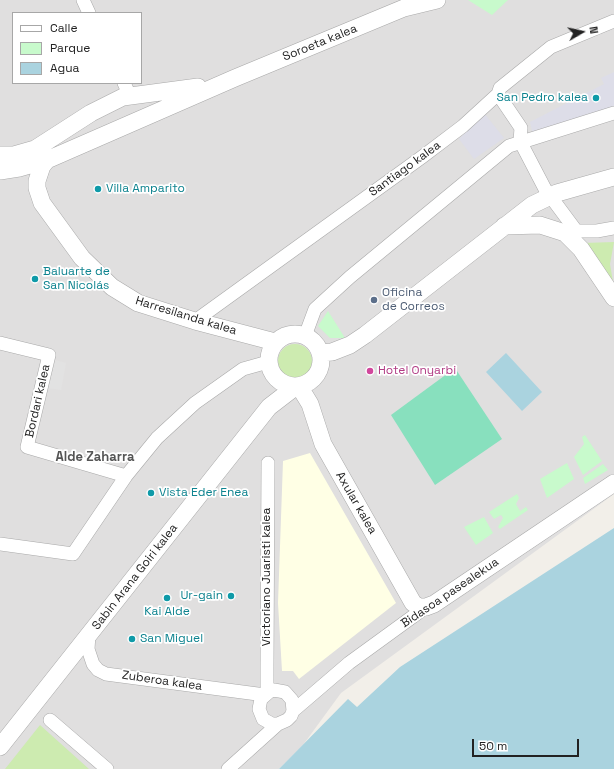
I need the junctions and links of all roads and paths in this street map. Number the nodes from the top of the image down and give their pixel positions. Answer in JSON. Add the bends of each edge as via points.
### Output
{"nodes":[{"id":1,"x":83,"y":0,"type":"edge"},
{"id":2,"x":437,"y":0,"type":"edge"},
{"id":3,"x":409,"y":4,"type":"edge"},
{"id":4,"x":89,"y":12,"type":"edge"},
{"id":5,"x":614,"y":21,"type":"edge"},
{"id":6,"x":235,"y":78,"type":"junction"},
{"id":7,"x":127,"y":89,"type":"edge"},
{"id":8,"x":498,"y":94,"type":"junction"},
{"id":9,"x":614,"y":113,"type":"edge"},
{"id":10,"x":135,"y":122,"type":"junction"},
{"id":11,"x":520,"y":141,"type":"junction"},
{"id":12,"x":0,"y":155,"type":"edge"},
{"id":13,"x":47,"y":160,"type":"junction"},
{"id":14,"x":0,"y":171,"type":"edge"},
{"id":15,"x":614,"y":177,"type":"edge"},
{"id":16,"x":550,"y":196,"type":"junction"},
{"id":17,"x":504,"y":226,"type":"junction"},
{"id":18,"x":614,"y":228,"type":"edge"},
{"id":19,"x":566,"y":231,"type":"junction"},
{"id":20,"x":614,"y":298,"type":"edge"},
{"id":21,"x":195,"y":321,"type":"junction"},
{"id":22,"x":305,"y":336,"type":"junction"},
{"id":23,"x":276,"y":342,"type":"junction"},
{"id":24,"x":0,"y":343,"type":"edge"},
{"id":25,"x":320,"y":353,"type":"junction"},
{"id":26,"x":269,"y":367,"type":"junction"},
{"id":27,"x":297,"y":387,"type":"junction"},
{"id":28,"x":269,"y":407,"type":"junction"},
{"id":29,"x":268,"y":463,"type":"dead end"},
{"id":30,"x":126,"y":476,"type":"junction"},
{"id":31,"x":614,"y":483,"type":"edge"},
{"id":32,"x":0,"y":544,"type":"edge"},
{"id":33,"x":426,"y":607,"type":"junction"},
{"id":34,"x":89,"y":634,"type":"junction"},
{"id":35,"x":267,"y":693,"type":"junction"},
{"id":36,"x":293,"y":711,"type":"junction"},
{"id":37,"x":50,"y":720,"type":"dead end"},
{"id":38,"x":278,"y":724,"type":"junction"},
{"id":39,"x":0,"y":747,"type":"edge"},
{"id":40,"x":107,"y":769,"type":"edge"},
{"id":41,"x":228,"y":769,"type":"edge"}],
"edges":[{"from":1,"to":4,"type":"street"},
{"from":2,"to":3,"type":"street","name":"Soroeta kalea"},
{"from":3,"to":6,"type":"street","name":"Soroeta kalea"},
{"from":5,"to":8,"type":"street","name":"Santiago kalea","via":[[551,47],[500,88]]},
{"from":6,"to":7,"type":"street","name":"Soroeta kalea","via":[[192,88]]},
{"from":6,"to":10,"type":"street","name":"Soroeta kalea"},
{"from":7,"to":10,"type":"street","via":[[135,108]]},
{"from":7,"to":12,"type":"street","name":"Soroeta kalea","via":[[113,101],[35,149],[14,155]]},
{"from":8,"to":11,"type":"street","via":[[521,128]]},
{"from":8,"to":21,"type":"street","name":"Santiago kalea","via":[[422,157]]},
{"from":9,"to":11,"type":"street"},
{"from":10,"to":13,"type":"street","name":"Soroeta kalea"},
{"from":11,"to":16,"type":"street"},
{"from":11,"to":22,"type":"street","via":[[509,146],[344,282],[315,309]]},
{"from":13,"to":14,"type":"street","name":"Soroeta kalea"},
{"from":13,"to":21,"type":"street","name":"Harresilanda kalea","via":[[37,181],[38,196],[82,258],[112,287],[138,303]]},
{"from":15,"to":16,"type":"street"},
{"from":16,"to":17,"type":"street","via":[[532,205]]},
{"from":16,"to":19,"type":"street"},
{"from":17,"to":19,"type":"street","via":[[529,224]]},
{"from":17,"to":25,"type":"street","via":[[368,333],[350,345],[332,352]]},
{"from":18,"to":19,"type":"street"},
{"from":19,"to":20,"type":"street"},
{"from":21,"to":23,"type":"street","name":"Harresilanda kalea"},
{"from":22,"to":23,"type":"street","via":[[289,334]]},
{"from":22,"to":25,"type":"street","via":[[314,343]]},
{"from":23,"to":26,"type":"street","via":[[271,349]]},
{"from":24,"to":30,"type":"street","name":"Bordari kalea","via":[[49,355],[28,447]]},
{"from":25,"to":27,"type":"street","via":[[321,366],[317,374],[311,381]]},
{"from":26,"to":27,"type":"street","via":[[278,381],[286,386]]},
{"from":26,"to":28,"type":"street","name":"Sabin Arana Goiri kalea","via":[[273,389]]},
{"from":26,"to":30,"type":"street","via":[[243,369],[195,403],[157,438]]},
{"from":27,"to":28,"type":"street","name":"Sabin Arana Goiri kalea"},
{"from":27,"to":33,"type":"street","name":"Axular kalea","via":[[310,404],[323,444],[413,603]]},
{"from":28,"to":34,"type":"street","name":"Sabin Arana Goiri kalea"},
{"from":29,"to":35,"type":"street","name":"Victoriano Juaristi kalea"},
{"from":30,"to":32,"type":"street","via":[[73,554]]},
{"from":31,"to":33,"type":"street","name":"Bidasoa pasealekua"},
{"from":33,"to":36,"type":"street","name":"Bidasoa pasealekua","via":[[349,664]]},
{"from":34,"to":35,"type":"street","name":"Zuberoa kalea","via":[[88,649],[93,664],[106,674]]},
{"from":34,"to":39,"type":"street","name":"Sabin Arana Goiri kalea"},
{"from":35,"to":36,"type":"street","via":[[280,690],[289,696]]},
{"from":35,"to":38,"type":"street","via":[[260,704],[260,714],[267,722]]},
{"from":36,"to":38,"type":"street","name":"Bidasoa pasealekua","via":[[288,720]]},
{"from":37,"to":40,"type":"street"},
{"from":38,"to":41,"type":"street","name":"Bidasoa pasealekua"}]}
